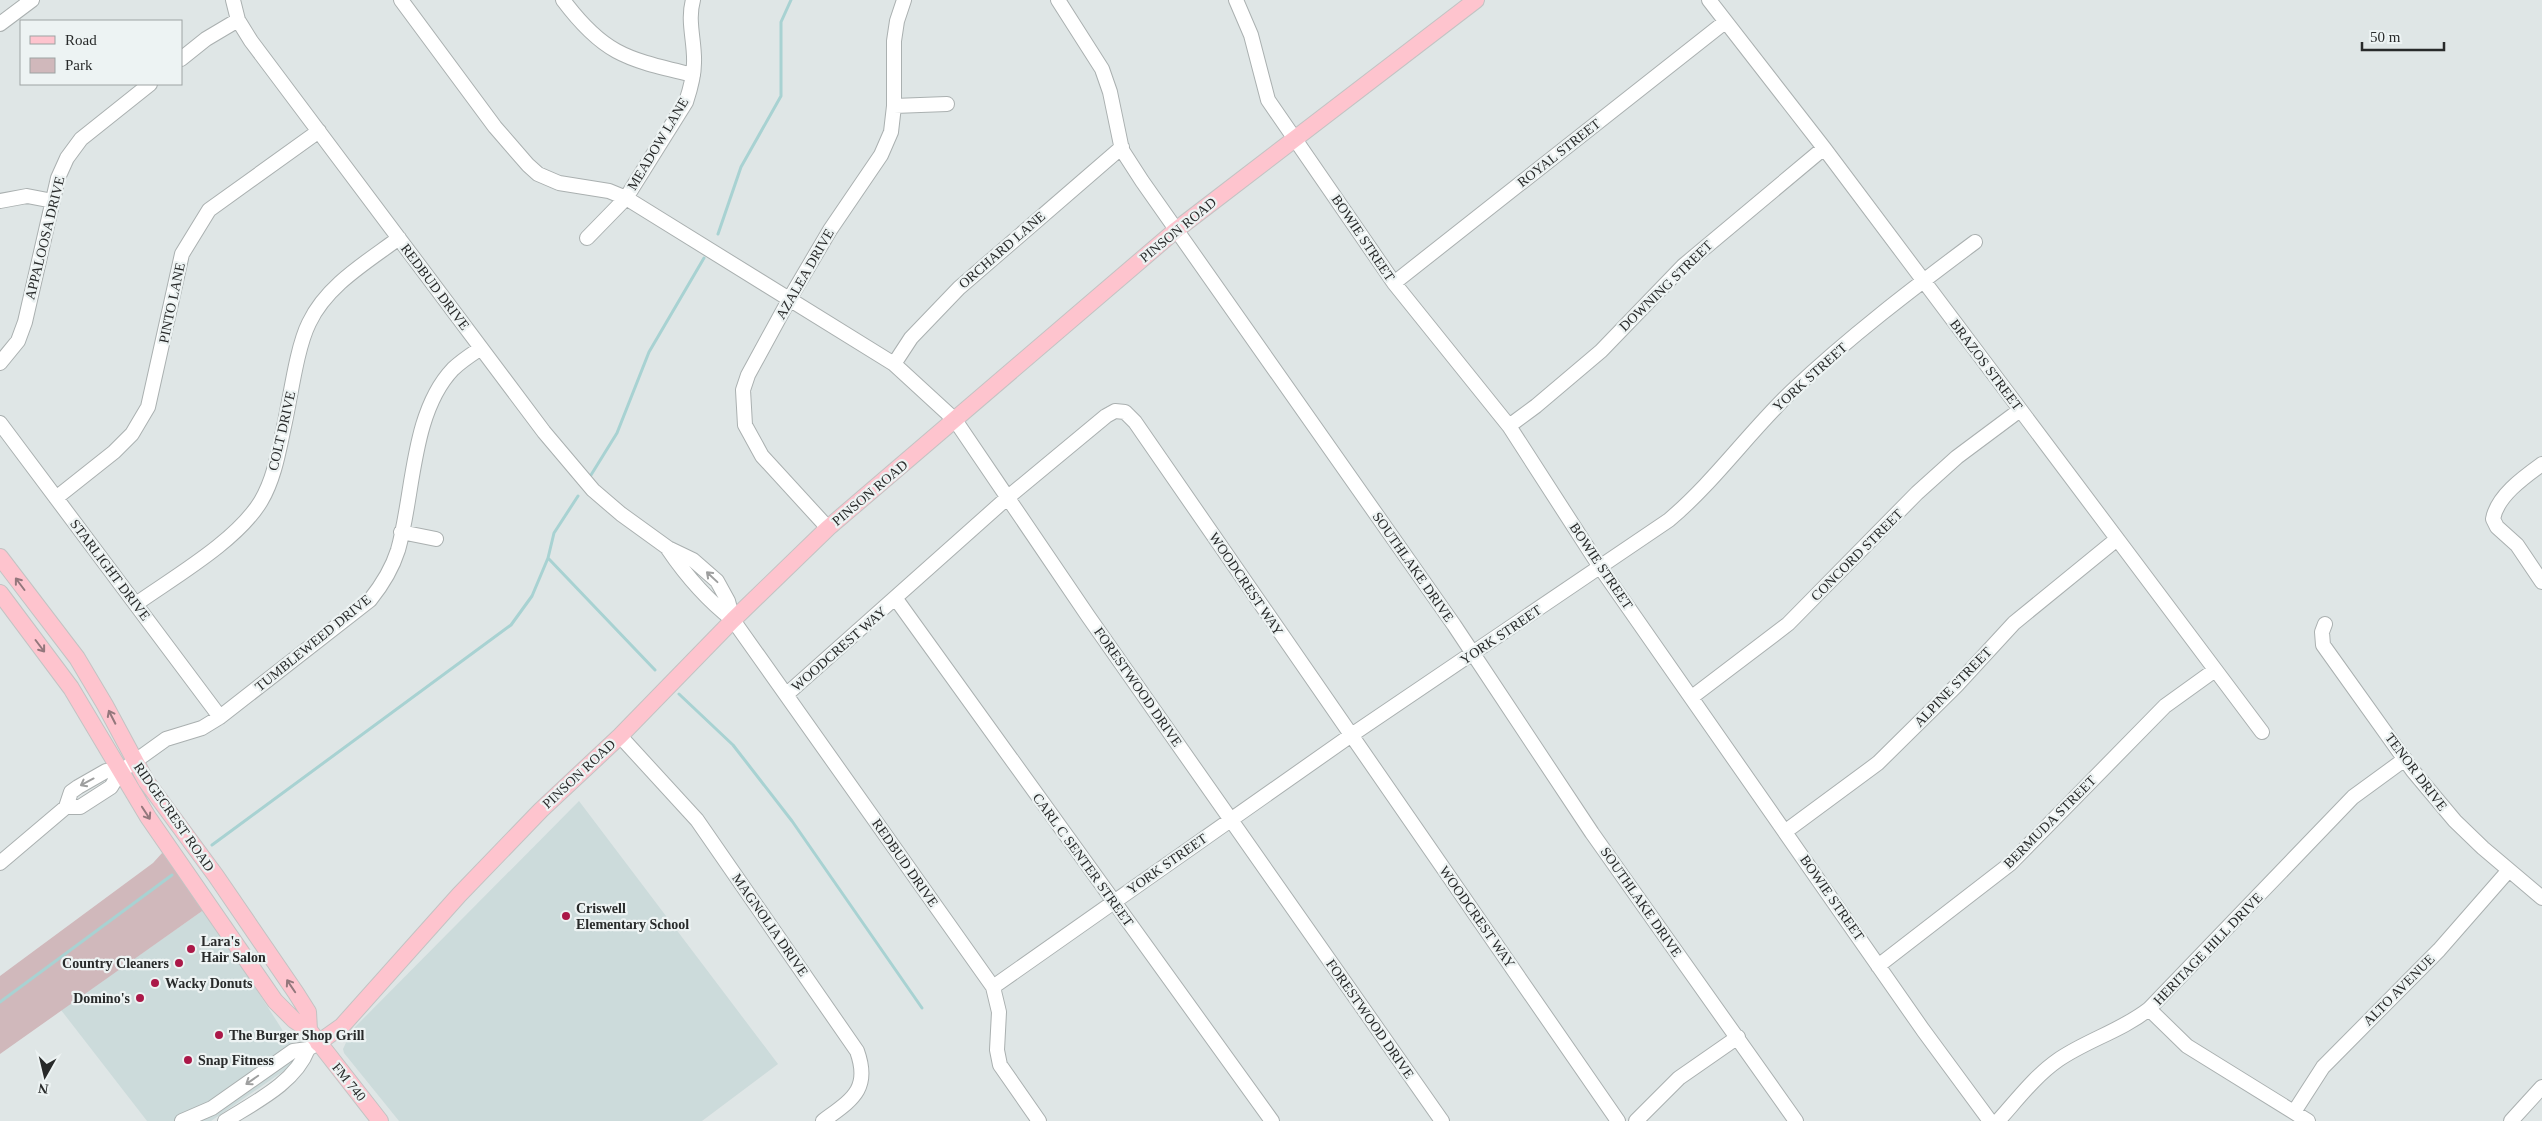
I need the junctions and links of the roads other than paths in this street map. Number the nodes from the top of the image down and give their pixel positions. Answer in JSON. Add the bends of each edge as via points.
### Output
{"nodes":[{"id":1,"x":32,"y":0,"type":"edge"},
{"id":2,"x":233,"y":0,"type":"edge"},
{"id":3,"x":401,"y":0,"type":"edge"},
{"id":4,"x":563,"y":0,"type":"edge"},
{"id":5,"x":693,"y":0,"type":"edge"},
{"id":6,"x":904,"y":0,"type":"edge"},
{"id":7,"x":1058,"y":0,"type":"edge"},
{"id":8,"x":1236,"y":0,"type":"edge"},
{"id":9,"x":1476,"y":0,"type":"edge"},
{"id":10,"x":1709,"y":0,"type":"edge"},
{"id":11,"x":238,"y":20,"type":"junction"},
{"id":12,"x":1725,"y":22,"type":"junction"},
{"id":13,"x":0,"y":24,"type":"edge"},
{"id":14,"x":182,"y":58,"type":"edge"},
{"id":15,"x":693,"y":75,"type":"junction"},
{"id":16,"x":149,"y":85,"type":"edge"},
{"id":17,"x":947,"y":104,"type":"dead end"},
{"id":18,"x":894,"y":106,"type":"junction"},
{"id":19,"x":319,"y":131,"type":"junction"},
{"id":20,"x":1295,"y":137,"type":"junction"},
{"id":21,"x":1122,"y":147,"type":"junction"},
{"id":22,"x":1824,"y":148,"type":"junction"},
{"id":23,"x":626,"y":198,"type":"junction"},
{"id":24,"x":0,"y":201,"type":"edge"},
{"id":25,"x":53,"y":201,"type":"junction"},
{"id":26,"x":1176,"y":230,"type":"junction"},
{"id":27,"x":399,"y":238,"type":"junction"},
{"id":28,"x":587,"y":238,"type":"dead end"},
{"id":29,"x":1975,"y":242,"type":"dead end"},
{"id":30,"x":1923,"y":280,"type":"junction"},
{"id":31,"x":1394,"y":283,"type":"junction"},
{"id":32,"x":790,"y":298,"type":"junction"},
{"id":33,"x":480,"y":348,"type":"junction"},
{"id":34,"x":0,"y":364,"type":"edge"},
{"id":35,"x":894,"y":364,"type":"junction"},
{"id":36,"x":2020,"y":410,"type":"junction"},
{"id":37,"x":955,"y":420,"type":"junction"},
{"id":38,"x":0,"y":423,"type":"edge"},
{"id":39,"x":1509,"y":426,"type":"junction"},
{"id":40,"x":2542,"y":464,"type":"edge"},
{"id":41,"x":56,"y":498,"type":"junction"},
{"id":42,"x":1007,"y":498,"type":"junction"},
{"id":43,"x":828,"y":528,"type":"junction"},
{"id":44,"x":402,"y":532,"type":"junction"},
{"id":45,"x":436,"y":538,"type":"dead end"},
{"id":46,"x":2117,"y":539,"type":"junction"},
{"id":47,"x":668,"y":548,"type":"junction"},
{"id":48,"x":0,"y":557,"type":"edge"},
{"id":49,"x":1600,"y":567,"type":"junction"},
{"id":50,"x":2542,"y":582,"type":"edge"},
{"id":51,"x":0,"y":593,"type":"edge"},
{"id":52,"x":896,"y":599,"type":"junction"},
{"id":53,"x":136,"y":604,"type":"junction"},
{"id":54,"x":732,"y":620,"type":"junction"},
{"id":55,"x":2325,"y":624,"type":"dead end"},
{"id":56,"x":1472,"y":654,"type":"junction"},
{"id":57,"x":2215,"y":670,"type":"junction"},
{"id":58,"x":787,"y":694,"type":"junction"},
{"id":59,"x":1692,"y":697,"type":"junction"},
{"id":60,"x":220,"y":717,"type":"junction"},
{"id":61,"x":2262,"y":732,"type":"dead end"},
{"id":62,"x":620,"y":736,"type":"junction"},
{"id":63,"x":1350,"y":736,"type":"junction"},
{"id":64,"x":2405,"y":759,"type":"junction"},
{"id":65,"x":134,"y":761,"type":"junction"},
{"id":66,"x":120,"y":772,"type":"junction"},
{"id":67,"x":1232,"y":820,"type":"junction"},
{"id":68,"x":1786,"y":832,"type":"junction"},
{"id":69,"x":0,"y":863,"type":"edge"},
{"id":70,"x":2509,"y":870,"type":"junction"},
{"id":71,"x":2542,"y":898,"type":"edge"},
{"id":72,"x":1113,"y":902,"type":"junction"},
{"id":73,"x":1878,"y":966,"type":"junction"},
{"id":74,"x":993,"y":987,"type":"junction"},
{"id":75,"x":2149,"y":1009,"type":"junction"},
{"id":76,"x":1738,"y":1037,"type":"junction"},
{"id":77,"x":312,"y":1041,"type":"junction"},
{"id":78,"x":2542,"y":1086,"type":"edge"},
{"id":79,"x":2294,"y":1112,"type":"junction"},
{"id":80,"x":182,"y":1121,"type":"edge"},
{"id":81,"x":225,"y":1121,"type":"edge"},
{"id":82,"x":380,"y":1121,"type":"edge"},
{"id":83,"x":823,"y":1121,"type":"edge"},
{"id":84,"x":1039,"y":1121,"type":"edge"},
{"id":85,"x":1272,"y":1121,"type":"edge"},
{"id":86,"x":1442,"y":1121,"type":"edge"},
{"id":87,"x":1618,"y":1121,"type":"edge"},
{"id":88,"x":1636,"y":1121,"type":"edge"},
{"id":89,"x":1796,"y":1121,"type":"edge"},
{"id":90,"x":1990,"y":1121,"type":"edge"},
{"id":91,"x":1998,"y":1121,"type":"edge"},
{"id":92,"x":2308,"y":1121,"type":"edge"},
{"id":93,"x":2511,"y":1121,"type":"edge"}],
"edges":[{"from":1,"to":13,"type":"street"},
{"from":2,"to":11,"type":"street","name":"REDBUD DRIVE"},
{"from":3,"to":23,"type":"street","name":"FORESTWOOD DRIVE","via":[[495,128],[538,174],[559,183],[609,191]]},
{"from":4,"to":15,"type":"street","via":[[601,42],[617,53]]},
{"from":5,"to":15,"type":"street","name":"MEADOW LANE","via":[[690,16]]},
{"from":6,"to":18,"type":"street","name":"AZALEA DRIVE","via":[[894,42]]},
{"from":7,"to":21,"type":"street","name":"SOUTHLAKE DRIVE","via":[[1102,69]]},
{"from":8,"to":20,"type":"street","name":"BOWIE STREET","via":[[1251,35],[1268,100]]},
{"from":9,"to":20,"type":"main road","name":"PINSON ROAD"},
{"from":10,"to":12,"type":"street","name":"BRAZOS STREET"},
{"from":11,"to":14,"type":"street"},
{"from":11,"to":19,"type":"street","name":"REDBUD DRIVE"},
{"from":12,"to":22,"type":"street","name":"BRAZOS STREET"},
{"from":12,"to":31,"type":"street","name":"ROYAL STREET"},
{"from":15,"to":23,"type":"street","name":"MEADOW LANE","via":[[686,102]]},
{"from":16,"to":25,"type":"street","name":"APPALOOSA DRIVE","via":[[81,139],[67,158]]},
{"from":17,"to":18,"type":"street"},
{"from":18,"to":32,"type":"street","name":"AZALEA DRIVE","via":[[891,132],[881,156],[830,230]]},
{"from":19,"to":27,"type":"street","name":"REDBUD DRIVE"},
{"from":19,"to":41,"type":"street","name":"PINTO LANE","via":[[209,210],[182,254],[148,407],[132,434],[114,452]]},
{"from":20,"to":26,"type":"main road","name":"PINSON ROAD"},
{"from":20,"to":31,"type":"street","name":"BOWIE STREET"},
{"from":21,"to":26,"type":"street","name":"SOUTHLAKE DRIVE"},
{"from":21,"to":35,"type":"street","name":"ORCHARD LANE","via":[[959,288],[911,338]]},
{"from":22,"to":30,"type":"street","name":"BRAZOS STREET"},
{"from":22,"to":39,"type":"street","name":"DOWNING STREET","via":[[1690,260],[1601,351]]},
{"from":23,"to":28,"type":"street","name":"MEADOW LANE"},
{"from":23,"to":32,"type":"street","name":"FORESTWOOD DRIVE"},
{"from":24,"to":25,"type":"street","via":[[27,196]]},
{"from":25,"to":34,"type":"street","name":"APPALOOSA DRIVE","via":[[25,322],[18,341]]},
{"from":26,"to":37,"type":"main road","name":"PINSON ROAD"},
{"from":26,"to":56,"type":"street","name":"SOUTHLAKE DRIVE"},
{"from":27,"to":33,"type":"street","name":"REDBUD DRIVE"},
{"from":27,"to":53,"type":"street","name":"COLT DRIVE","via":[[349,275],[326,297],[308,323],[274,471],[261,501],[245,522],[224,540]]},
{"from":29,"to":30,"type":"street","name":"YORK STREET"},
{"from":30,"to":36,"type":"street","name":"BRAZOS STREET"},
{"from":30,"to":49,"type":"street","name":"YORK STREET","via":[[1792,390],[1688,504]]},
{"from":31,"to":39,"type":"street","name":"BOWIE STREET"},
{"from":32,"to":35,"type":"street","name":"FORESTWOOD DRIVE"},
{"from":32,"to":43,"type":"street","name":"AZALEA DRIVE","via":[[748,375],[743,390],[745,425],[762,456]]},
{"from":33,"to":44,"type":"street","name":"TUMBLEWEED DRIVE","via":[[453,369],[435,396],[424,424]]},
{"from":33,"to":47,"type":"street","name":"REDBUD DRIVE","via":[[593,490]]},
{"from":35,"to":37,"type":"street","name":"FORESTWOOD DRIVE"},
{"from":36,"to":46,"type":"street","name":"BRAZOS STREET"},
{"from":36,"to":59,"type":"street","name":"CONCORD STREET","via":[[1957,457],[1917,493],[1788,624]]},
{"from":37,"to":42,"type":"street","name":"FORESTWOOD DRIVE"},
{"from":37,"to":43,"type":"main road","name":"PINSON ROAD"},
{"from":38,"to":41,"type":"street","name":"STARLIGHT DRIVE"},
{"from":39,"to":49,"type":"street","name":"BOWIE STREET"},
{"from":40,"to":50,"type":"street","via":[[2514,486],[2496,509],[2493,519]]},
{"from":41,"to":53,"type":"street","name":"STARLIGHT DRIVE"},
{"from":42,"to":52,"type":"street","name":"WOODCREST WAY"},
{"from":42,"to":63,"type":"street","name":"WOODCREST WAY","via":[[1106,416],[1116,411],[1125,412],[1135,422]]},
{"from":42,"to":67,"type":"street","name":"FORESTWOOD DRIVE"},
{"from":43,"to":54,"type":"main road","name":"PINSON ROAD"},
{"from":44,"to":45,"type":"street"},
{"from":44,"to":60,"type":"street","name":"TUMBLEWEED DRIVE","via":[[386,579],[370,600]]},
{"from":46,"to":57,"type":"street","name":"BRAZOS STREET"},
{"from":46,"to":68,"type":"street","name":"ALPINE STREET","via":[[2014,623],[1878,763]]},
{"from":47,"to":54,"type":"street","name":"REDBUD DRIVE","via":[[683,572],[709,602]]},
{"from":54,"to":47,"type":"street","name":"REDBUD DRIVE","one_way":true,"via":[[728,601],[717,581],[692,560]]},
{"from":65,"to":48,"type":"main road","name":"RIDGECREST ROAD","one_way":true,"via":[[106,705],[77,658]]},
{"from":49,"to":56,"type":"street","name":"YORK STREET"},
{"from":49,"to":59,"type":"street","name":"BOWIE STREET"},
{"from":51,"to":66,"type":"main road","name":"RIDGECREST ROAD","one_way":true,"via":[[71,688]]},
{"from":52,"to":58,"type":"street","name":"WOODCREST WAY"},
{"from":52,"to":72,"type":"street","name":"CARL C SENTER STREET"},
{"from":53,"to":60,"type":"street","name":"STARLIGHT DRIVE"},
{"from":54,"to":58,"type":"street","name":"REDBUD DRIVE"},
{"from":54,"to":62,"type":"main road","name":"PINSON ROAD"},
{"from":55,"to":64,"type":"street","name":"TENOR DRIVE","via":[[2322,632],[2324,645]]},
{"from":56,"to":63,"type":"street","name":"YORK STREET"},
{"from":56,"to":76,"type":"street","name":"SOUTHLAKE DRIVE","via":[[1592,833]]},
{"from":57,"to":61,"type":"street","name":"BRAZOS STREET"},
{"from":57,"to":73,"type":"street","name":"BERMUDA STREET","via":[[2165,706],[2010,864]]},
{"from":58,"to":74,"type":"street","name":"REDBUD DRIVE"},
{"from":59,"to":68,"type":"street","name":"BOWIE STREET"},
{"from":60,"to":65,"type":"street","name":"TUMBLEWEED DRIVE","via":[[202,728],[166,738]]},
{"from":62,"to":77,"type":"main road","name":"PINSON ROAD","via":[[508,843],[342,1026]]},
{"from":62,"to":83,"type":"street","name":"MAGNOLIA DRIVE","via":[[697,820],[857,1051],[863,1067],[856,1095]]},
{"from":63,"to":67,"type":"street","name":"YORK STREET"},
{"from":63,"to":87,"type":"street","name":"WOODCREST WAY"},
{"from":64,"to":70,"type":"street","name":"TENOR DRIVE","via":[[2455,821]]},
{"from":64,"to":75,"type":"street","name":"HERITAGE HILL DRIVE","via":[[2354,797]]},
{"from":65,"to":66,"type":"street","name":"TUMBLEWEED DRIVE"},
{"from":77,"to":65,"type":"main road","name":"RIDGECREST ROAD","one_way":true,"via":[[308,1012],[296,993]]},
{"from":66,"to":69,"type":"street","name":"TUMBLEWEED DRIVE","via":[[114,784],[105,791],[80,807],[66,807]]},
{"from":66,"to":77,"type":"main road","name":"RIDGECREST ROAD","one_way":true,"via":[[275,1001]]},
{"from":67,"to":72,"type":"street","name":"YORK STREET"},
{"from":67,"to":86,"type":"street","name":"FORESTWOOD DRIVE"},
{"from":68,"to":73,"type":"street","name":"BOWIE STREET"},
{"from":70,"to":71,"type":"street","name":"TENOR DRIVE"},
{"from":70,"to":79,"type":"street","name":"ALTO AVENUE","via":[[2439,950],[2323,1067]]},
{"from":72,"to":74,"type":"street","name":"YORK STREET"},
{"from":72,"to":85,"type":"street","name":"CARL C SENTER STREET"},
{"from":73,"to":90,"type":"street","name":"BOWIE STREET"},
{"from":74,"to":84,"type":"street","name":"REDBUD DRIVE","via":[[999,1012],[997,1050],[1000,1065]]},
{"from":75,"to":79,"type":"street","via":[[2187,1046]]},
{"from":75,"to":91,"type":"street","name":"HERITAGE HILL DRIVE","via":[[2124,1026],[2059,1058]]},
{"from":76,"to":88,"type":"street","via":[[1679,1078]]},
{"from":76,"to":89,"type":"street","name":"SOUTHLAKE DRIVE"},
{"from":77,"to":80,"type":"street","one_way":true,"via":[[292,1051],[212,1108]]},
{"from":77,"to":81,"type":"street","via":[[302,1065],[277,1087]]},
{"from":77,"to":82,"type":"main road","name":"FM 740","number":"FM 740"},
{"from":78,"to":93,"type":"street"},
{"from":79,"to":92,"type":"street"}]}
